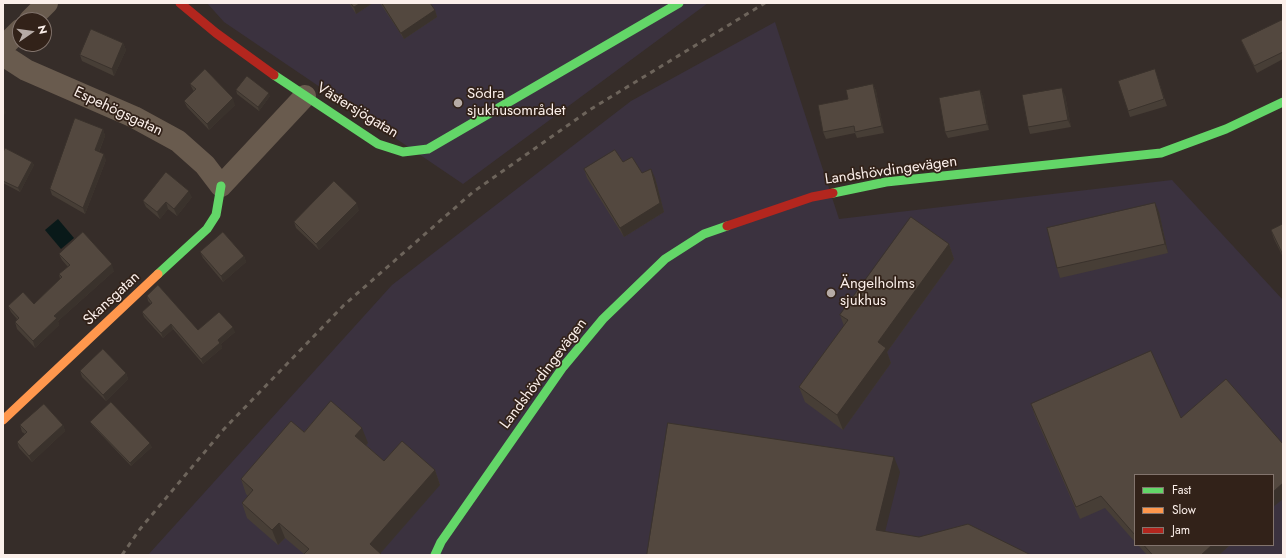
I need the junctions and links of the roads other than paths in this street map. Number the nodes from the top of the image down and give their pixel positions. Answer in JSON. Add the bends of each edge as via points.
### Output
{"nodes":[{"id":1,"x":48,"y":3,"type":"edge"},
{"id":2,"x":180,"y":3,"type":"edge"},
{"id":3,"x":679,"y":3,"type":"edge"},
{"id":4,"x":38,"y":12,"type":"edge"},
{"id":5,"x":12,"y":38,"type":"edge"},
{"id":6,"x":3,"y":47,"type":"edge"},
{"id":7,"x":3,"y":55,"type":"edge"},
{"id":8,"x":305,"y":96,"type":"junction"},
{"id":9,"x":1283,"y":102,"type":"edge"},
{"id":10,"x":221,"y":186,"type":"junction"},
{"id":11,"x":3,"y":420,"type":"edge"},
{"id":12,"x":435,"y":555,"type":"edge"}],
"edges":[{"from":1,"to":4,"type":"street"},
{"from":2,"to":8,"type":"street","name":"Västersjögatan","via":[[217,35]]},
{"from":3,"to":8,"type":"street","name":"Västersjögatan","via":[[447,139],[422,150],[403,152],[385,147]]},
{"from":5,"to":6,"type":"street"},
{"from":7,"to":10,"type":"street","name":"Espehögsgatan","via":[[26,70],[134,117],[178,141],[205,165]]},
{"from":8,"to":10,"type":"street"},
{"from":9,"to":12,"type":"street","name":"Landshövdingevägen","via":[[1226,129],[1160,153],[886,182],[812,197],[738,221],[692,241],[665,259],[645,277],[603,319],[563,367],[441,542]]},
{"from":10,"to":11,"type":"street","name":"Skansgatan","via":[[216,215],[207,229]]}]}
